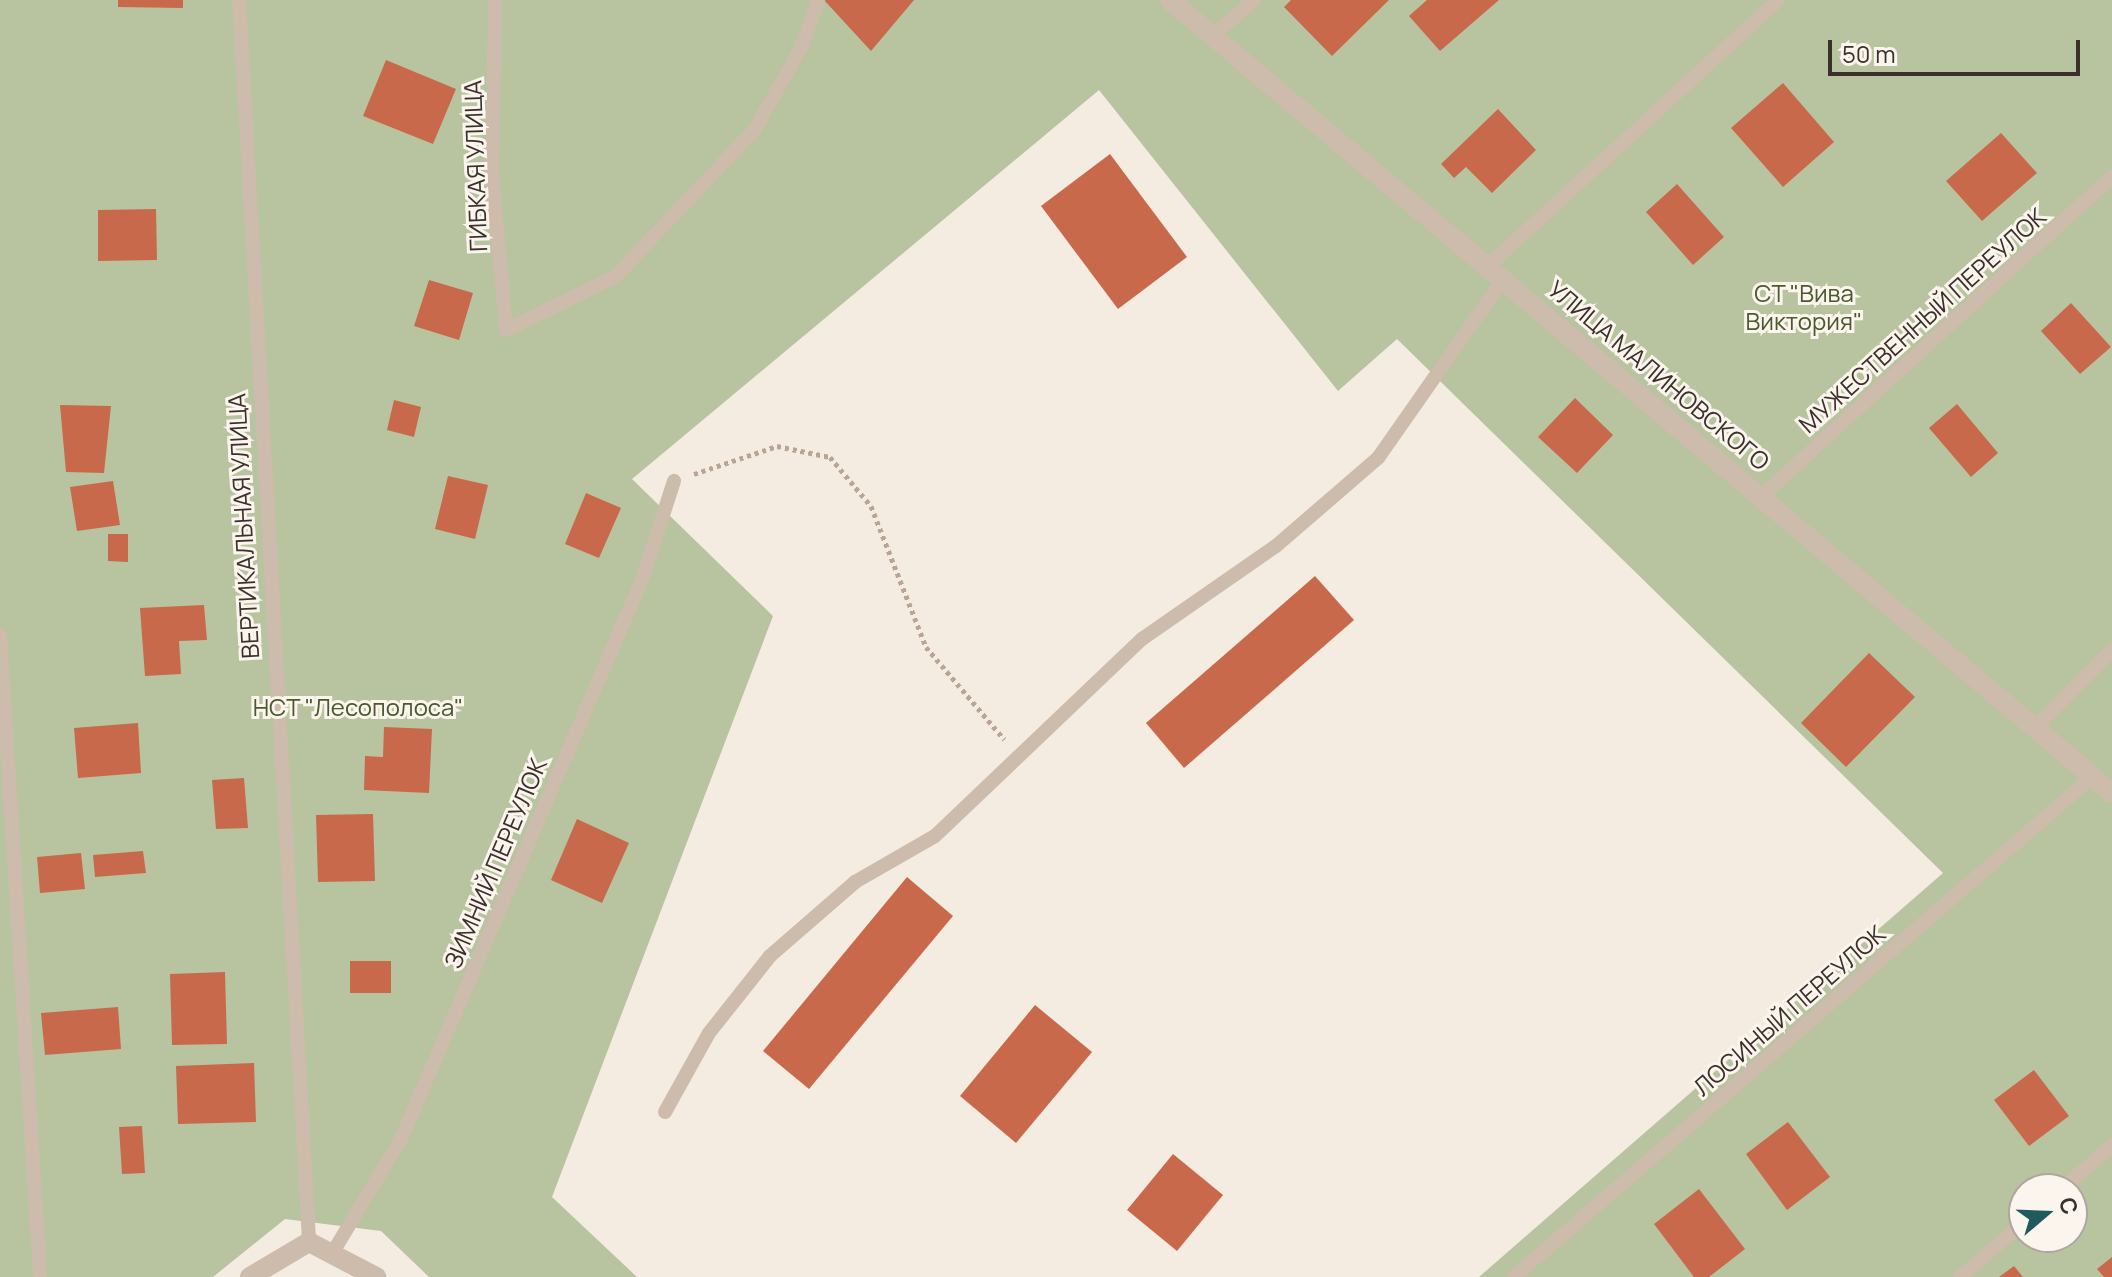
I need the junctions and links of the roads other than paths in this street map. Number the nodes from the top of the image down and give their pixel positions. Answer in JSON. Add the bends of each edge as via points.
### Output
{"nodes":[{"id":1,"x":239,"y":0,"type":"edge"},
{"id":2,"x":495,"y":0,"type":"edge"},
{"id":3,"x":818,"y":0,"type":"edge"},
{"id":4,"x":1170,"y":0,"type":"edge"},
{"id":5,"x":1254,"y":0,"type":"edge"},
{"id":6,"x":1778,"y":0,"type":"edge"},
{"id":7,"x":1216,"y":33,"type":"junction"},
{"id":8,"x":2112,"y":176,"type":"edge"},
{"id":9,"x":1497,"y":272,"type":"junction"},
{"id":10,"x":674,"y":481,"type":"road end"},
{"id":11,"x":1762,"y":496,"type":"junction"},
{"id":12,"x":0,"y":635,"type":"edge"},
{"id":13,"x":2112,"y":650,"type":"edge"},
{"id":14,"x":2035,"y":728,"type":"junction"},
{"id":15,"x":2092,"y":777,"type":"junction"},
{"id":16,"x":2112,"y":793,"type":"edge"},
{"id":17,"x":665,"y":1112,"type":"dead end"},
{"id":18,"x":2112,"y":1145,"type":"edge"},
{"id":19,"x":2080,"y":1173,"type":"edge"},
{"id":20,"x":2008,"y":1236,"type":"edge"},
{"id":21,"x":309,"y":1242,"type":"junction"},
{"id":22,"x":333,"y":1252,"type":"junction"},
{"id":23,"x":40,"y":1277,"type":"edge"},
{"id":24,"x":250,"y":1277,"type":"edge"},
{"id":25,"x":376,"y":1277,"type":"edge"},
{"id":26,"x":1514,"y":1277,"type":"edge"},
{"id":27,"x":1960,"y":1277,"type":"edge"}],
"edges":[{"from":1,"to":21,"type":"lane","name":"ВЕРТИКАЛЬНАЯ УЛИЦА"},
{"from":2,"to":3,"type":"lane","name":"ГИБКАЯ УЛИЦА","via":[[492,172],[506,330],[616,276],[744,141],[801,48]]},
{"from":4,"to":7,"type":"street","name":"УЛИЦА МАЛИНОВСКОГО"},
{"from":5,"to":7,"type":"lane"},
{"from":6,"to":9,"type":"lane"},
{"from":7,"to":9,"type":"street","name":"УЛИЦА МАЛИНОВСКОГО"},
{"from":8,"to":11,"type":"lane","name":"МУЖЕСТВЕННЫЙ ПЕРЕУЛОК"},
{"from":9,"to":11,"type":"street","name":"УЛИЦА МАЛИНОВСКОГО"},
{"from":9,"to":17,"type":"lane","via":[[1378,458],[1276,546],[1142,639],[935,836],[855,882],[770,956],[709,1033]]},
{"from":10,"to":22,"type":"lane","name":"ЗИМНИЙ ПЕРЕУЛОК","via":[[643,577],[401,1139]]},
{"from":11,"to":14,"type":"street","name":"УЛИЦА МАЛИНОВСКОГО"},
{"from":12,"to":23,"type":"lane"},
{"from":13,"to":14,"type":"lane"},
{"from":14,"to":15,"type":"street","name":"УЛИЦА МАЛИНОВСКОГО"},
{"from":15,"to":16,"type":"street","name":"УЛИЦА МАЛИНОВСКОГО"},
{"from":15,"to":26,"type":"lane","name":"ЛОСИНЫЙ ПЕРЕУЛОК"},
{"from":18,"to":19,"type":"lane"},
{"from":20,"to":27,"type":"lane"},
{"from":21,"to":22,"type":"street"},
{"from":21,"to":24,"type":"street"},
{"from":22,"to":25,"type":"street"}]}
